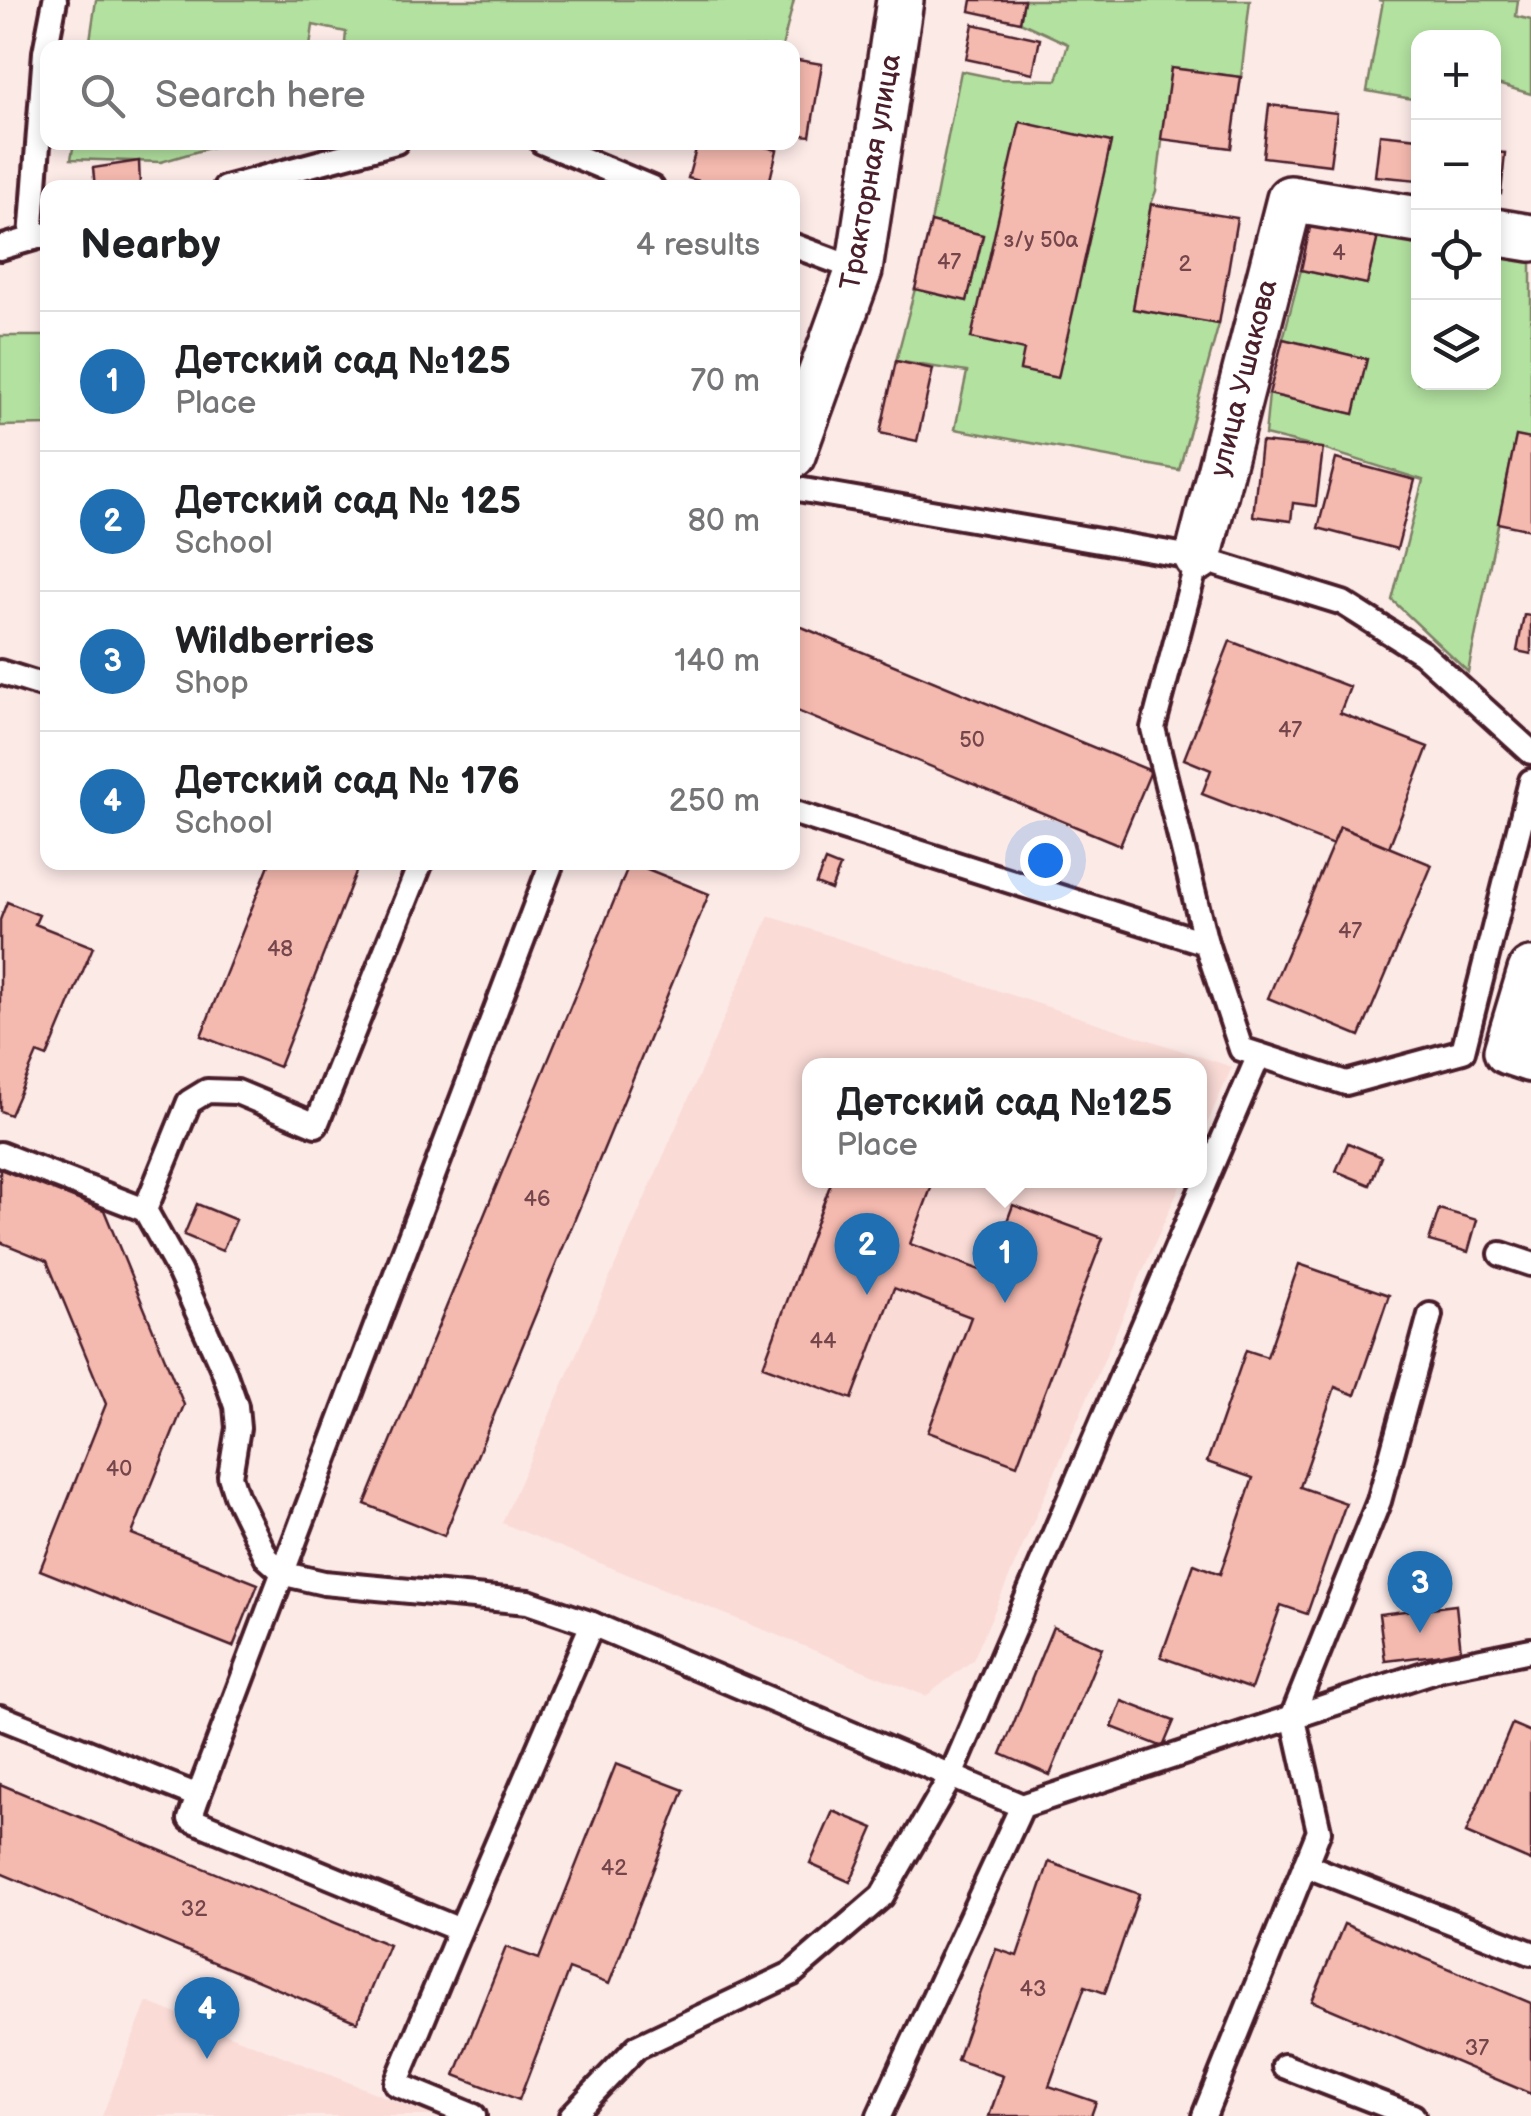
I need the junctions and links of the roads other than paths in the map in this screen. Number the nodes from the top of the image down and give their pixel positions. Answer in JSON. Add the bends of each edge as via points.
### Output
{"nodes":[{"id":1,"x":55,"y":0,"type":"edge"},
{"id":2,"x":900,"y":0,"type":"edge"},
{"id":3,"x":47,"y":40,"type":"edge"},
{"id":4,"x":42,"y":150,"type":"edge"},
{"id":5,"x":366,"y":150,"type":"edge"},
{"id":6,"x":561,"y":150,"type":"edge"},
{"id":7,"x":41,"y":180,"type":"edge"},
{"id":8,"x":255,"y":180,"type":"edge"},
{"id":9,"x":633,"y":180,"type":"edge"},
{"id":10,"x":40,"y":205,"type":"edge"},
{"id":11,"x":1411,"y":219,"type":"edge"},
{"id":12,"x":1501,"y":233,"type":"edge"},
{"id":13,"x":39,"y":236,"type":"edge"},
{"id":14,"x":1531,"y":238,"type":"edge"},
{"id":15,"x":0,"y":248,"type":"edge"},
{"id":16,"x":800,"y":248,"type":"edge"},
{"id":17,"x":859,"y":270,"type":"junction"},
{"id":18,"x":800,"y":433,"type":"edge"},
{"id":19,"x":800,"y":489,"type":"edge"},
{"id":20,"x":1198,"y":558,"type":"junction"},
{"id":21,"x":0,"y":672,"type":"edge"},
{"id":22,"x":40,"y":684,"type":"edge"},
{"id":23,"x":1531,"y":752,"type":"edge"},
{"id":24,"x":1531,"y":780,"type":"edge"},
{"id":25,"x":800,"y":815,"type":"edge"},
{"id":26,"x":418,"y":870,"type":"edge"},
{"id":27,"x":549,"y":870,"type":"edge"},
{"id":28,"x":1206,"y":943,"type":"junction"},
{"id":29,"x":1531,"y":971,"type":"edge"},
{"id":30,"x":1259,"y":1055,"type":"junction"},
{"id":31,"x":1519,"y":1055,"type":"edge"},
{"id":32,"x":0,"y":1154,"type":"edge"},
{"id":33,"x":1207,"y":1177,"type":"edge"},
{"id":34,"x":1202,"y":1188,"type":"edge"},
{"id":35,"x":145,"y":1210,"type":"junction"},
{"id":36,"x":1501,"y":1254,"type":"dead end"},
{"id":37,"x":1531,"y":1264,"type":"edge"},
{"id":38,"x":1430,"y":1315,"type":"dead end"},
{"id":39,"x":284,"y":1574,"type":"junction"},
{"id":40,"x":592,"y":1624,"type":"junction"},
{"id":41,"x":1531,"y":1650,"type":"edge"},
{"id":42,"x":1294,"y":1715,"type":"junction"},
{"id":43,"x":0,"y":1717,"type":"edge"},
{"id":44,"x":950,"y":1778,"type":"junction"},
{"id":45,"x":198,"y":1796,"type":"junction"},
{"id":46,"x":1022,"y":1806,"type":"junction"},
{"id":47,"x":1305,"y":1865,"type":"junction"},
{"id":48,"x":460,"y":1930,"type":"junction"},
{"id":49,"x":1531,"y":1953,"type":"edge"},
{"id":50,"x":1284,"y":2066,"type":"dead end"},
{"id":51,"x":474,"y":2116,"type":"edge"},
{"id":52,"x":571,"y":2116,"type":"edge"},
{"id":53,"x":879,"y":2116,"type":"edge"},
{"id":54,"x":1204,"y":2116,"type":"edge"},
{"id":55,"x":1413,"y":2116,"type":"edge"}],
"edges":[{"from":1,"to":3,"type":"lane"},
{"from":2,"to":17,"type":"street","name":"Тракторная улица"},
{"from":4,"to":7,"type":"lane"},
{"from":5,"to":8,"type":"lane"},
{"from":6,"to":9,"type":"lane"},
{"from":10,"to":13,"type":"lane"},
{"from":11,"to":20,"type":"street","name":"улица Ушакова","via":[[1290,199]]},
{"from":12,"to":14,"type":"street"},
{"from":13,"to":15,"type":"lane"},
{"from":16,"to":17,"type":"lane"},
{"from":17,"to":18,"type":"street","name":"Тракторная улица"},
{"from":19,"to":20,"type":"lane"},
{"from":20,"to":23,"type":"lane","via":[[1343,603],[1422,652]]},
{"from":20,"to":28,"type":"lane","via":[[1152,728]]},
{"from":21,"to":22,"type":"lane"},
{"from":24,"to":30,"type":"lane","via":[[1462,1052],[1346,1083]]},
{"from":25,"to":28,"type":"lane"},
{"from":26,"to":35,"type":"lane","via":[[316,1125],[237,1092],[207,1091],[189,1102]]},
{"from":27,"to":39,"type":"lane"},
{"from":28,"to":30,"type":"lane","via":[[1241,1049]]},
{"from":29,"to":31,"type":"street"},
{"from":30,"to":33,"type":"lane"},
{"from":32,"to":35,"type":"lane"},
{"from":34,"to":44,"type":"lane"},
{"from":35,"to":39,"type":"lane","via":[[179,1271],[236,1406],[230,1476],[236,1496],[267,1558]]},
{"from":36,"to":37,"type":"lane"},
{"from":38,"to":42,"type":"lane","via":[[1380,1501]]},
{"from":39,"to":40,"type":"lane","via":[[528,1602]]},
{"from":39,"to":45,"type":"lane"},
{"from":40,"to":44,"type":"lane"},
{"from":40,"to":48,"type":"lane"},
{"from":41,"to":42,"type":"lane","via":[[1442,1668]]},
{"from":42,"to":46,"type":"lane"},
{"from":42,"to":47,"type":"lane","via":[[1319,1831]]},
{"from":43,"to":45,"type":"lane"},
{"from":44,"to":46,"type":"lane"},
{"from":44,"to":52,"type":"lane","via":[[882,1896],[792,1974],[637,2047]]},
{"from":45,"to":48,"type":"lane","via":[[190,1820]]},
{"from":46,"to":53,"type":"lane"},
{"from":47,"to":49,"type":"lane"},
{"from":47,"to":54,"type":"lane"},
{"from":48,"to":51,"type":"lane","via":[[396,2084]]},
{"from":50,"to":55,"type":"lane"}]}
